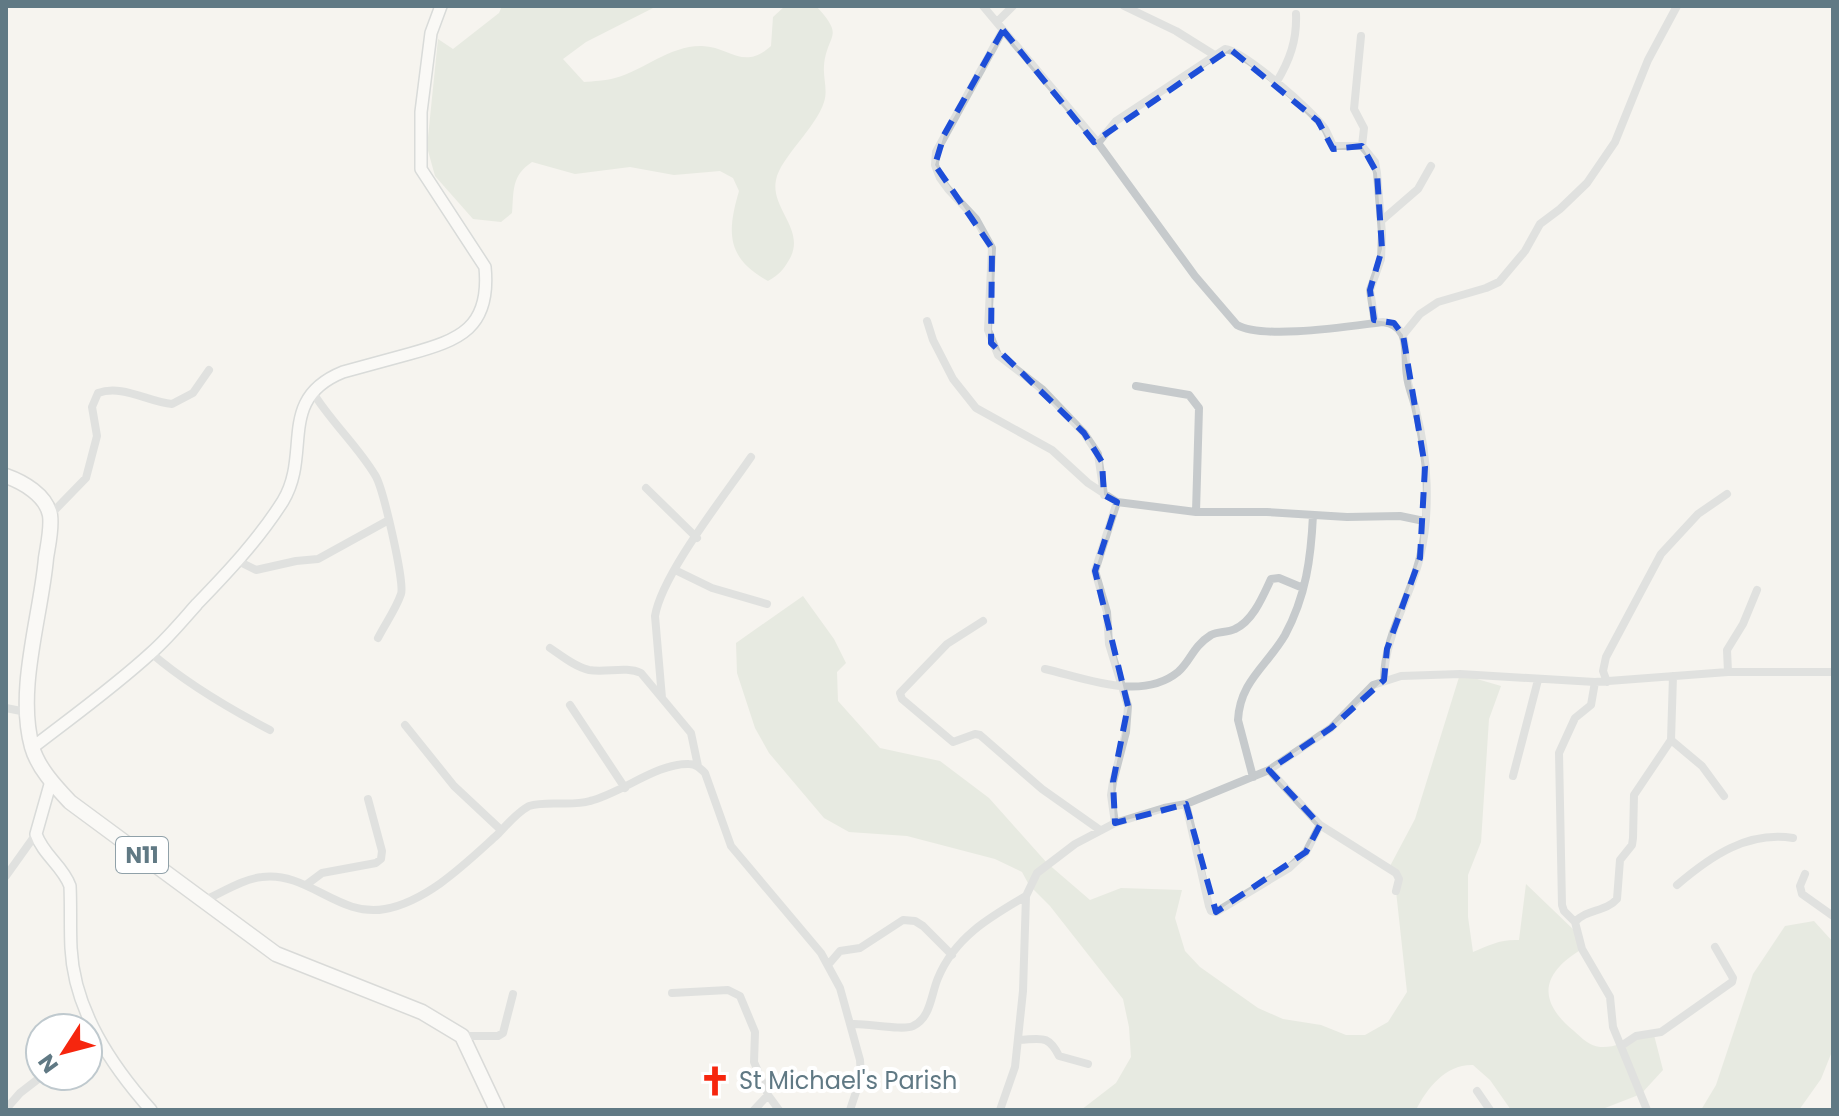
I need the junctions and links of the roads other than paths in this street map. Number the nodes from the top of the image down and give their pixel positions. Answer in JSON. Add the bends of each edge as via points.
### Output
{"nodes":[{"id":1,"x":441,"y":6,"type":"edge"},
{"id":2,"x":983,"y":6,"type":"edge"},
{"id":3,"x":1013,"y":6,"type":"edge"},
{"id":4,"x":1124,"y":6,"type":"edge"},
{"id":5,"x":1674,"y":7,"type":"edge"},
{"id":6,"x":1296,"y":14,"type":"dead end"},
{"id":7,"x":997,"y":22,"type":"junction"},
{"id":8,"x":1003,"y":30,"type":"junction"},
{"id":9,"x":1361,"y":36,"type":"dead end"},
{"id":10,"x":1216,"y":56,"type":"junction"},
{"id":11,"x":1276,"y":83,"type":"junction"},
{"id":12,"x":1098,"y":143,"type":"junction"},
{"id":13,"x":1362,"y":146,"type":"junction"},
{"id":14,"x":1431,"y":166,"type":"dead end"},
{"id":15,"x":1381,"y":221,"type":"junction"},
{"id":16,"x":927,"y":321,"type":"dead end"},
{"id":17,"x":1375,"y":323,"type":"junction"},
{"id":18,"x":1403,"y":335,"type":"junction"},
{"id":19,"x":209,"y":370,"type":"dead end"},
{"id":20,"x":1136,"y":386,"type":"dead end"},
{"id":21,"x":312,"y":391,"type":"junction"},
{"id":22,"x":751,"y":457,"type":"dead end"},
{"id":23,"x":6,"y":476,"type":"edge"},
{"id":24,"x":646,"y":488,"type":"dead end"},
{"id":25,"x":1727,"y":494,"type":"dead end"},
{"id":26,"x":1104,"y":495,"type":"junction"},
{"id":27,"x":1117,"y":502,"type":"junction"},
{"id":28,"x":1196,"y":512,"type":"junction"},
{"id":29,"x":1313,"y":515,"type":"junction"},
{"id":30,"x":50,"y":516,"type":"junction"},
{"id":31,"x":387,"y":521,"type":"junction"},
{"id":32,"x":1424,"y":521,"type":"junction"},
{"id":33,"x":697,"y":538,"type":"junction"},
{"id":34,"x":238,"y":561,"type":"junction"},
{"id":35,"x":675,"y":570,"type":"junction"},
{"id":36,"x":1303,"y":588,"type":"junction"},
{"id":37,"x":1757,"y":590,"type":"dead end"},
{"id":38,"x":767,"y":604,"type":"dead end"},
{"id":39,"x":983,"y":621,"type":"dead end"},
{"id":40,"x":378,"y":638,"type":"dead end"},
{"id":41,"x":550,"y":648,"type":"dead end"},
{"id":42,"x":151,"y":653,"type":"junction"},
{"id":43,"x":1045,"y":669,"type":"dead end"},
{"id":44,"x":1728,"y":672,"type":"junction"},
{"id":45,"x":1833,"y":672,"type":"edge"},
{"id":46,"x":1673,"y":676,"type":"junction"},
{"id":47,"x":1384,"y":680,"type":"junction"},
{"id":48,"x":1538,"y":680,"type":"junction"},
{"id":49,"x":1595,"y":682,"type":"junction"},
{"id":50,"x":1607,"y":682,"type":"junction"},
{"id":51,"x":1123,"y":686,"type":"junction"},
{"id":52,"x":662,"y":698,"type":"junction"},
{"id":53,"x":570,"y":705,"type":"dead end"},
{"id":54,"x":6,"y":708,"type":"edge"},
{"id":55,"x":28,"y":723,"type":"junction"},
{"id":56,"x":405,"y":725,"type":"dead end"},
{"id":57,"x":270,"y":730,"type":"dead end"},
{"id":58,"x":1671,"y":740,"type":"junction"},
{"id":59,"x":32,"y":748,"type":"junction"},
{"id":60,"x":698,"y":766,"type":"junction"},
{"id":61,"x":1269,"y":770,"type":"junction"},
{"id":62,"x":1513,"y":776,"type":"dead end"},
{"id":63,"x":1253,"y":777,"type":"junction"},
{"id":64,"x":51,"y":781,"type":"junction"},
{"id":65,"x":625,"y":788,"type":"junction"},
{"id":66,"x":1724,"y":796,"type":"dead end"},
{"id":67,"x":368,"y":799,"type":"dead end"},
{"id":68,"x":1186,"y":804,"type":"junction"},
{"id":69,"x":1115,"y":823,"type":"junction"},
{"id":70,"x":1320,"y":825,"type":"junction"},
{"id":71,"x":501,"y":830,"type":"junction"},
{"id":72,"x":1100,"y":830,"type":"junction"},
{"id":73,"x":36,"y":834,"type":"junction"},
{"id":74,"x":1793,"y":838,"type":"dead end"},
{"id":75,"x":1805,"y":874,"type":"dead end"},
{"id":76,"x":6,"y":876,"type":"edge"},
{"id":77,"x":306,"y":885,"type":"junction"},
{"id":78,"x":1677,"y":885,"type":"dead end"},
{"id":79,"x":1396,"y":891,"type":"dead end"},
{"id":80,"x":1026,"y":896,"type":"junction"},
{"id":81,"x":205,"y":900,"type":"junction"},
{"id":82,"x":1833,"y":916,"type":"edge"},
{"id":83,"x":1575,"y":922,"type":"junction"},
{"id":84,"x":1715,"y":947,"type":"dead end"},
{"id":85,"x":952,"y":955,"type":"junction"},
{"id":86,"x":828,"y":965,"type":"junction"},
{"id":87,"x":672,"y":993,"type":"dead end"},
{"id":88,"x":513,"y":994,"type":"dead end"},
{"id":89,"x":84,"y":1012,"type":"edge"},
{"id":90,"x":852,"y":1024,"type":"junction"},
{"id":91,"x":462,"y":1036,"type":"junction"},
{"id":92,"x":1019,"y":1040,"type":"junction"},
{"id":93,"x":1621,"y":1046,"type":"junction"},
{"id":94,"x":104,"y":1050,"type":"edge"},
{"id":95,"x":1088,"y":1064,"type":"dead end"},
{"id":96,"x":24,"y":1090,"type":"edge"},
{"id":97,"x":1477,"y":1091,"type":"dead end"},
{"id":98,"x":768,"y":1095,"type":"junction"},
{"id":99,"x":6,"y":1109,"type":"edge"},
{"id":100,"x":151,"y":1110,"type":"edge"},
{"id":101,"x":497,"y":1110,"type":"edge"},
{"id":102,"x":754,"y":1110,"type":"edge"},
{"id":103,"x":779,"y":1110,"type":"edge"},
{"id":104,"x":850,"y":1110,"type":"edge"},
{"id":105,"x":1000,"y":1110,"type":"edge"},
{"id":106,"x":1490,"y":1110,"type":"edge"},
{"id":107,"x":1647,"y":1110,"type":"edge"}],
"edges":[{"from":1,"to":21,"type":"street","via":[[431,33],[421,112],[421,169],[485,267],[483,302],[470,328],[447,344],[343,372]]},
{"from":2,"to":7,"type":"street"},
{"from":3,"to":7,"type":"street"},
{"from":4,"to":10,"type":"street"},
{"from":5,"to":18,"type":"street","via":[[1615,142],[1587,183],[1540,224],[1499,282],[1438,302]]},
{"from":6,"to":11,"type":"street","via":[[1297,34]]},
{"from":7,"to":8,"type":"street"},
{"from":8,"to":12,"type":"street"},
{"from":8,"to":26,"type":"street","via":[[944,135],[935,165],[992,248],[991,343],[1084,433],[1102,462]]},
{"from":9,"to":13,"type":"street","via":[[1354,109],[1364,128]]},
{"from":10,"to":11,"type":"street","via":[[1230,49]]},
{"from":10,"to":12,"type":"street","via":[[1116,121]]},
{"from":11,"to":13,"type":"street","via":[[1318,121],[1333,146]]},
{"from":12,"to":17,"type":"street","via":[[1195,276],[1244,330]]},
{"from":13,"to":15,"type":"street","via":[[1375,162]]},
{"from":14,"to":15,"type":"street","via":[[1418,189]]},
{"from":15,"to":17,"type":"street","via":[[1381,259],[1370,290]]},
{"from":16,"to":26,"type":"street","via":[[953,379],[976,408],[1052,450]]},
{"from":17,"to":18,"type":"street","via":[[1394,323]]},
{"from":18,"to":32,"type":"street","via":[[1425,467]]},
{"from":19,"to":30,"type":"street","via":[[193,393],[172,404],[120,391],[98,393],[92,407],[97,436],[86,478]]},
{"from":20,"to":28,"type":"street","via":[[1189,395],[1199,408]]},
{"from":21,"to":31,"type":"street","via":[[376,476]]},
{"from":21,"to":34,"type":"street","via":[[304,406],[287,492]]},
{"from":22,"to":33,"type":"street"},
{"from":23,"to":30,"type":"highway","via":[[22,481]]},
{"from":24,"to":33,"type":"street"},
{"from":25,"to":50,"type":"street","via":[[1698,514],[1655,562],[1606,657]]},
{"from":26,"to":27,"type":"street"},
{"from":27,"to":28,"type":"street"},
{"from":27,"to":51,"type":"street","via":[[1095,571]]},
{"from":28,"to":29,"type":"street"},
{"from":29,"to":32,"type":"street"},
{"from":29,"to":36,"type":"street","via":[[1310,567]]},
{"from":30,"to":55,"type":"highway","number":"N11","via":[[28,682]]},
{"from":31,"to":34,"type":"street","via":[[318,559],[256,570]]},
{"from":31,"to":40,"type":"street","via":[[396,544],[402,592]]},
{"from":32,"to":47,"type":"street","via":[[1420,558],[1384,658]]},
{"from":33,"to":35,"type":"street"},
{"from":34,"to":42,"type":"street"},
{"from":35,"to":38,"type":"street","via":[[712,588]]},
{"from":35,"to":52,"type":"street","via":[[655,616]]},
{"from":36,"to":51,"type":"street","via":[[1273,578],[1246,619],[1204,641],[1177,672],[1148,686]]},
{"from":36,"to":63,"type":"street","via":[[1283,637],[1243,692],[1238,720]]},
{"from":37,"to":44,"type":"street","via":[[1727,650]]},
{"from":39,"to":72,"type":"street","via":[[947,644],[900,693],[902,699],[953,742],[980,735]]},
{"from":41,"to":52,"type":"street","via":[[582,668],[641,673]]},
{"from":42,"to":57,"type":"street","via":[[205,693]]},
{"from":42,"to":59,"type":"street"},
{"from":43,"to":51,"type":"street"},
{"from":44,"to":45,"type":"street"},
{"from":44,"to":46,"type":"street"},
{"from":46,"to":50,"type":"street"},
{"from":46,"to":58,"type":"street"},
{"from":47,"to":48,"type":"street","via":[[1460,674]]},
{"from":47,"to":61,"type":"street","via":[[1364,692],[1331,728]]},
{"from":48,"to":49,"type":"street"},
{"from":48,"to":62,"type":"street"},
{"from":49,"to":50,"type":"street"},
{"from":49,"to":83,"type":"street","via":[[1591,705],[1575,718],[1559,753],[1562,905]]},
{"from":51,"to":69,"type":"street","via":[[1128,718],[1111,795]]},
{"from":52,"to":60,"type":"street","via":[[691,733]]},
{"from":53,"to":65,"type":"street"},
{"from":54,"to":55,"type":"street","via":[[21,711]]},
{"from":55,"to":59,"type":"highway","number":"N11"},
{"from":56,"to":71,"type":"street","via":[[454,786]]},
{"from":58,"to":66,"type":"street","via":[[1702,766]]},
{"from":58,"to":83,"type":"street","via":[[1634,795],[1632,845],[1620,860],[1617,899]]},
{"from":59,"to":64,"type":"highway","number":"N11"},
{"from":60,"to":65,"type":"street","via":[[662,770]]},
{"from":60,"to":86,"type":"street","via":[[731,846]]},
{"from":61,"to":63,"type":"street"},
{"from":61,"to":70,"type":"street"},
{"from":63,"to":68,"type":"street"},
{"from":64,"to":73,"type":"street"},
{"from":64,"to":81,"type":"highway","number":"N11","via":[[70,802]]},
{"from":65,"to":71,"type":"street","via":[[576,805],[529,806]]},
{"from":67,"to":77,"type":"street","via":[[381,859],[322,873]]},
{"from":68,"to":69,"type":"street"},
{"from":68,"to":70,"type":"street","via":[[1209,906],[1216,912],[1289,868],[1306,852]]},
{"from":69,"to":72,"type":"street"},
{"from":70,"to":79,"type":"street","via":[[1396,873]]},
{"from":71,"to":77,"type":"street","via":[[443,879],[396,906],[354,909]]},
{"from":72,"to":80,"type":"street","via":[[1047,863]]},
{"from":73,"to":76,"type":"street"},
{"from":73,"to":89,"type":"street","via":[[70,886],[73,962]]},
{"from":74,"to":78,"type":"street","via":[[1777,836],[1725,849]]},
{"from":75,"to":82,"type":"street","via":[[1802,894]]},
{"from":77,"to":81,"type":"street","via":[[264,876]]},
{"from":80,"to":85,"type":"street","via":[[975,927]]},
{"from":80,"to":92,"type":"street"},
{"from":81,"to":91,"type":"highway","number":"N11","via":[[276,954],[422,1012]]},
{"from":83,"to":93,"type":"street","via":[[1582,949],[1610,997]]},
{"from":84,"to":93,"type":"street","via":[[1732,982],[1661,1032],[1636,1036]]},
{"from":85,"to":86,"type":"street","via":[[923,926],[903,920],[860,948],[840,951]]},
{"from":85,"to":90,"type":"street","via":[[921,1021],[902,1028]]},
{"from":86,"to":90,"type":"street"},
{"from":87,"to":98,"type":"street","via":[[728,990],[740,996],[755,1032],[754,1062]]},
{"from":88,"to":91,"type":"street","via":[[503,1033]]},
{"from":90,"to":104,"type":"street","via":[[861,1077]]},
{"from":91,"to":101,"type":"highway"},
{"from":92,"to":95,"type":"street","via":[[1046,1039],[1059,1056]]},
{"from":92,"to":105,"type":"street"},
{"from":93,"to":107,"type":"street"},
{"from":94,"to":100,"type":"street"},
{"from":96,"to":99,"type":"street"},
{"from":97,"to":106,"type":"street"},
{"from":98,"to":102,"type":"street"},
{"from":98,"to":103,"type":"street"}]}
